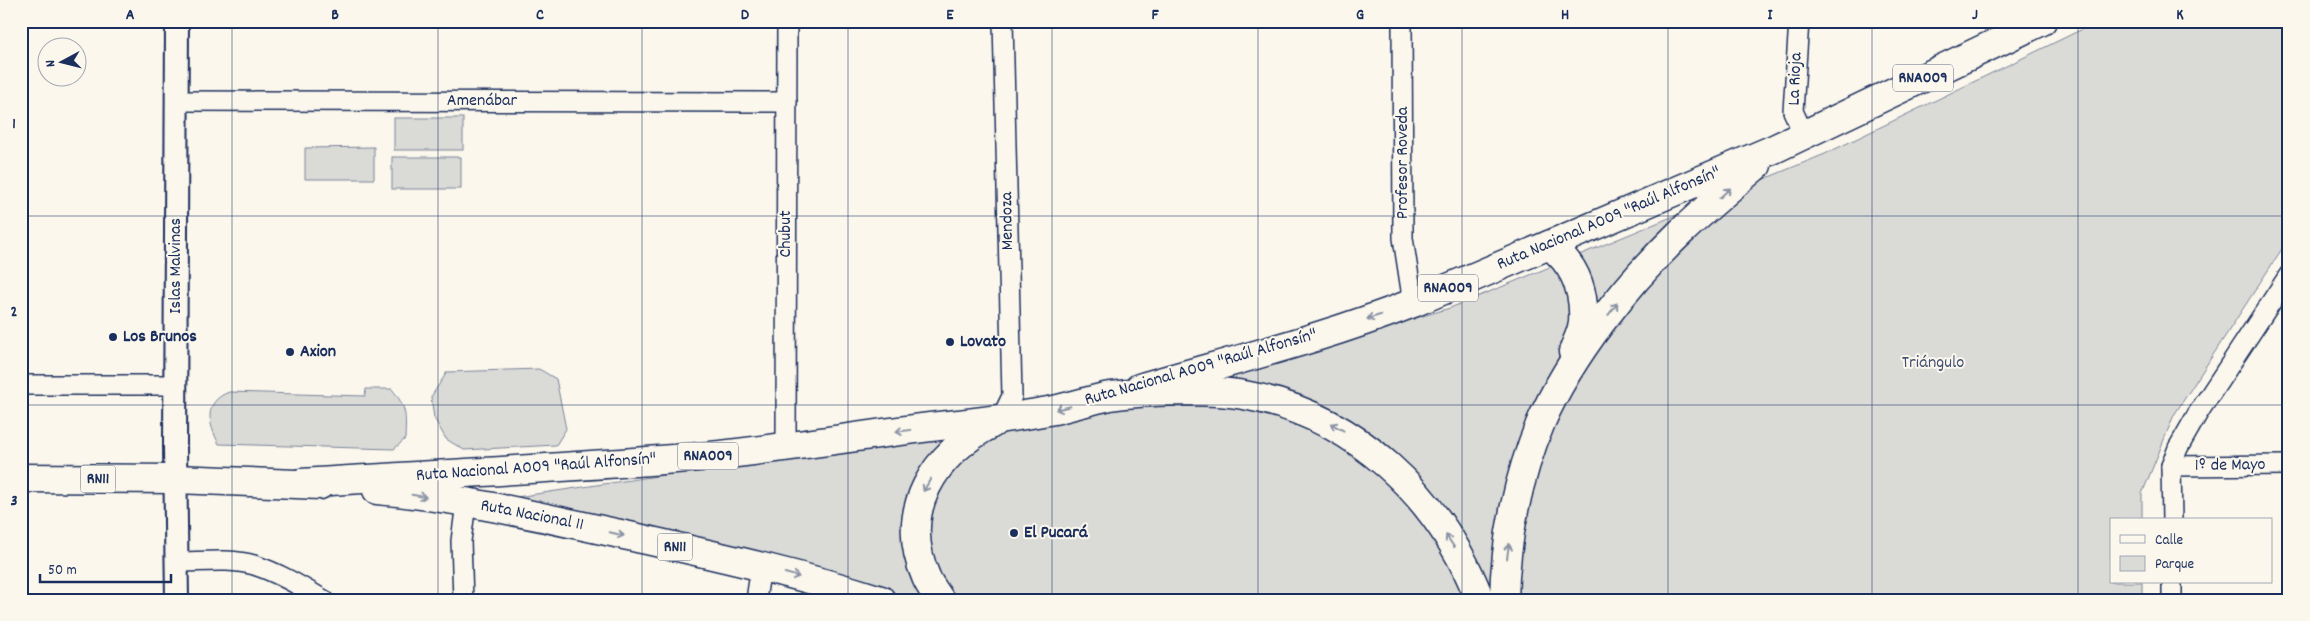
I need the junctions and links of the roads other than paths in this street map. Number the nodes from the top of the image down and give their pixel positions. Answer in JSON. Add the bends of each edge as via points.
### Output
{"nodes":[{"id":1,"x":176,"y":21,"type":"edge"},
{"id":2,"x":788,"y":21,"type":"edge"},
{"id":3,"x":1003,"y":21,"type":"edge"},
{"id":4,"x":1402,"y":21,"type":"edge"},
{"id":5,"x":1799,"y":21,"type":"edge"},
{"id":6,"x":2042,"y":21,"type":"edge"},
{"id":7,"x":176,"y":101,"type":"junction"},
{"id":8,"x":787,"y":102,"type":"junction"},
{"id":9,"x":1804,"y":135,"type":"junction"},
{"id":10,"x":1774,"y":149,"type":"junction"},
{"id":11,"x":1549,"y":245,"type":"junction"},
{"id":12,"x":2289,"y":275,"type":"edge"},
{"id":13,"x":1414,"y":303,"type":"junction"},
{"id":14,"x":176,"y":384,"type":"junction"},
{"id":15,"x":21,"y":385,"type":"edge"},
{"id":16,"x":1560,"y":387,"type":"junction"},
{"id":17,"x":1111,"y":396,"type":"junction"},
{"id":18,"x":1002,"y":419,"type":"junction"},
{"id":19,"x":786,"y":446,"type":"junction"},
{"id":20,"x":2289,"y":465,"type":"edge"},
{"id":21,"x":2172,"y":466,"type":"junction"},
{"id":22,"x":21,"y":478,"type":"edge"},
{"id":23,"x":176,"y":479,"type":"junction"},
{"id":24,"x":301,"y":483,"type":"junction"},
{"id":25,"x":466,"y":503,"type":"junction"},
{"id":26,"x":2172,"y":518,"type":"edge"},
{"id":27,"x":176,"y":562,"type":"junction"},
{"id":28,"x":761,"y":566,"type":"junction"},
{"id":29,"x":2172,"y":584,"type":"edge"},
{"id":30,"x":177,"y":600,"type":"edge"},
{"id":31,"x":324,"y":600,"type":"edge"},
{"id":32,"x":462,"y":600,"type":"edge"},
{"id":33,"x":756,"y":600,"type":"edge"},
{"id":34,"x":882,"y":600,"type":"edge"},
{"id":35,"x":940,"y":600,"type":"edge"},
{"id":36,"x":1480,"y":600,"type":"edge"},
{"id":37,"x":1504,"y":600,"type":"edge"},
{"id":38,"x":2172,"y":600,"type":"edge"}],
"edges":[{"from":1,"to":7,"type":"street","name":"Islas Malvinas"},
{"from":2,"to":8,"type":"street","name":"Chubut"},
{"from":3,"to":18,"type":"street","name":"Mendoza","via":[[1012,396]]},
{"from":4,"to":13,"type":"street","name":"Profesor Roveda","via":[[1403,238]]},
{"from":5,"to":9,"type":"street","name":"La Rioja","via":[[1793,111]]},
{"from":6,"to":9,"type":"main road","name":"Ruta Nacional A009 \"Raúl Alfonsín\"","number":"RNA009"},
{"from":7,"to":8,"type":"street","name":"Amenábar"},
{"from":7,"to":14,"type":"street","name":"Islas Malvinas"},
{"from":8,"to":19,"type":"street","name":"Chubut"},
{"from":9,"to":10,"type":"main road","name":"Ruta Nacional A009 \"Raúl Alfonsín\"","number":"RNA009"},
{"from":10,"to":11,"type":"main road","name":"Ruta Nacional A009 \"Raúl Alfonsín\"","number":"RNA009"},
{"from":16,"to":10,"type":"main road","number":"RNA009","one_way":true,"via":[[1595,332],[1633,283],[1680,234]]},
{"from":11,"to":13,"type":"main road","name":"Ruta Nacional A009 \"Raúl Alfonsín\"","number":"RNA009"},
{"from":11,"to":16,"type":"main road","via":[[1573,268],[1581,289],[1583,324]]},
{"from":12,"to":21,"type":"street","via":[[2198,413],[2178,448]]},
{"from":13,"to":17,"type":"main road","name":"Ruta Nacional A009 \"Raúl Alfonsín\"","number":"RNA009","one_way":true,"via":[[1271,350]]},
{"from":14,"to":15,"type":"street"},
{"from":14,"to":23,"type":"street","name":"Islas Malvinas"},
{"from":37,"to":16,"type":"main road","number":"RNA009","one_way":true,"via":[[1510,532],[1520,485],[1542,421]]},
{"from":17,"to":18,"type":"main road","name":"Ruta Nacional A009 \"Raúl Alfonsín\"","number":"RNA009","one_way":true},
{"from":36,"to":17,"type":"main road","number":"RNA009","one_way":true,"via":[[1455,548],[1408,483],[1385,461],[1339,428],[1288,406],[1243,395],[1207,392]]},
{"from":18,"to":19,"type":"main road","name":"Ruta Nacional A009 \"Raúl Alfonsín\"","number":"RNA009","one_way":true},
{"from":18,"to":35,"type":"main road","number":"RNA009","one_way":true,"via":[[980,430],[948,455],[923,491],[917,546],[926,578]]},
{"from":19,"to":24,"type":"main road","name":"Ruta Nacional A009 \"Raúl Alfonsín\"","number":"RNA009","via":[[583,467]]},
{"from":20,"to":21,"type":"street","name":"1º de Mayo"},
{"from":21,"to":26,"type":"street"},
{"from":22,"to":23,"type":"main road","number":"RN11"},
{"from":23,"to":24,"type":"main road","name":"Ruta Nacional 11","number":"RN11"},
{"from":23,"to":27,"type":"street","name":"Islas Malvinas"},
{"from":24,"to":25,"type":"main road","name":"Ruta Nacional 11","number":"RN11","one_way":true,"via":[[389,491]]},
{"from":25,"to":28,"type":"main road","name":"Ruta Nacional 11","number":"RN11","one_way":true},
{"from":25,"to":32,"type":"street","via":[[461,541]]},
{"from":27,"to":30,"type":"street","name":"Islas Malvinas"},
{"from":27,"to":31,"type":"street","via":[[253,565]]},
{"from":28,"to":33,"type":"street"},
{"from":28,"to":34,"type":"main road","name":"Ruta Nacional 11","number":"RN11","one_way":true},
{"from":29,"to":38,"type":"street"}]}
